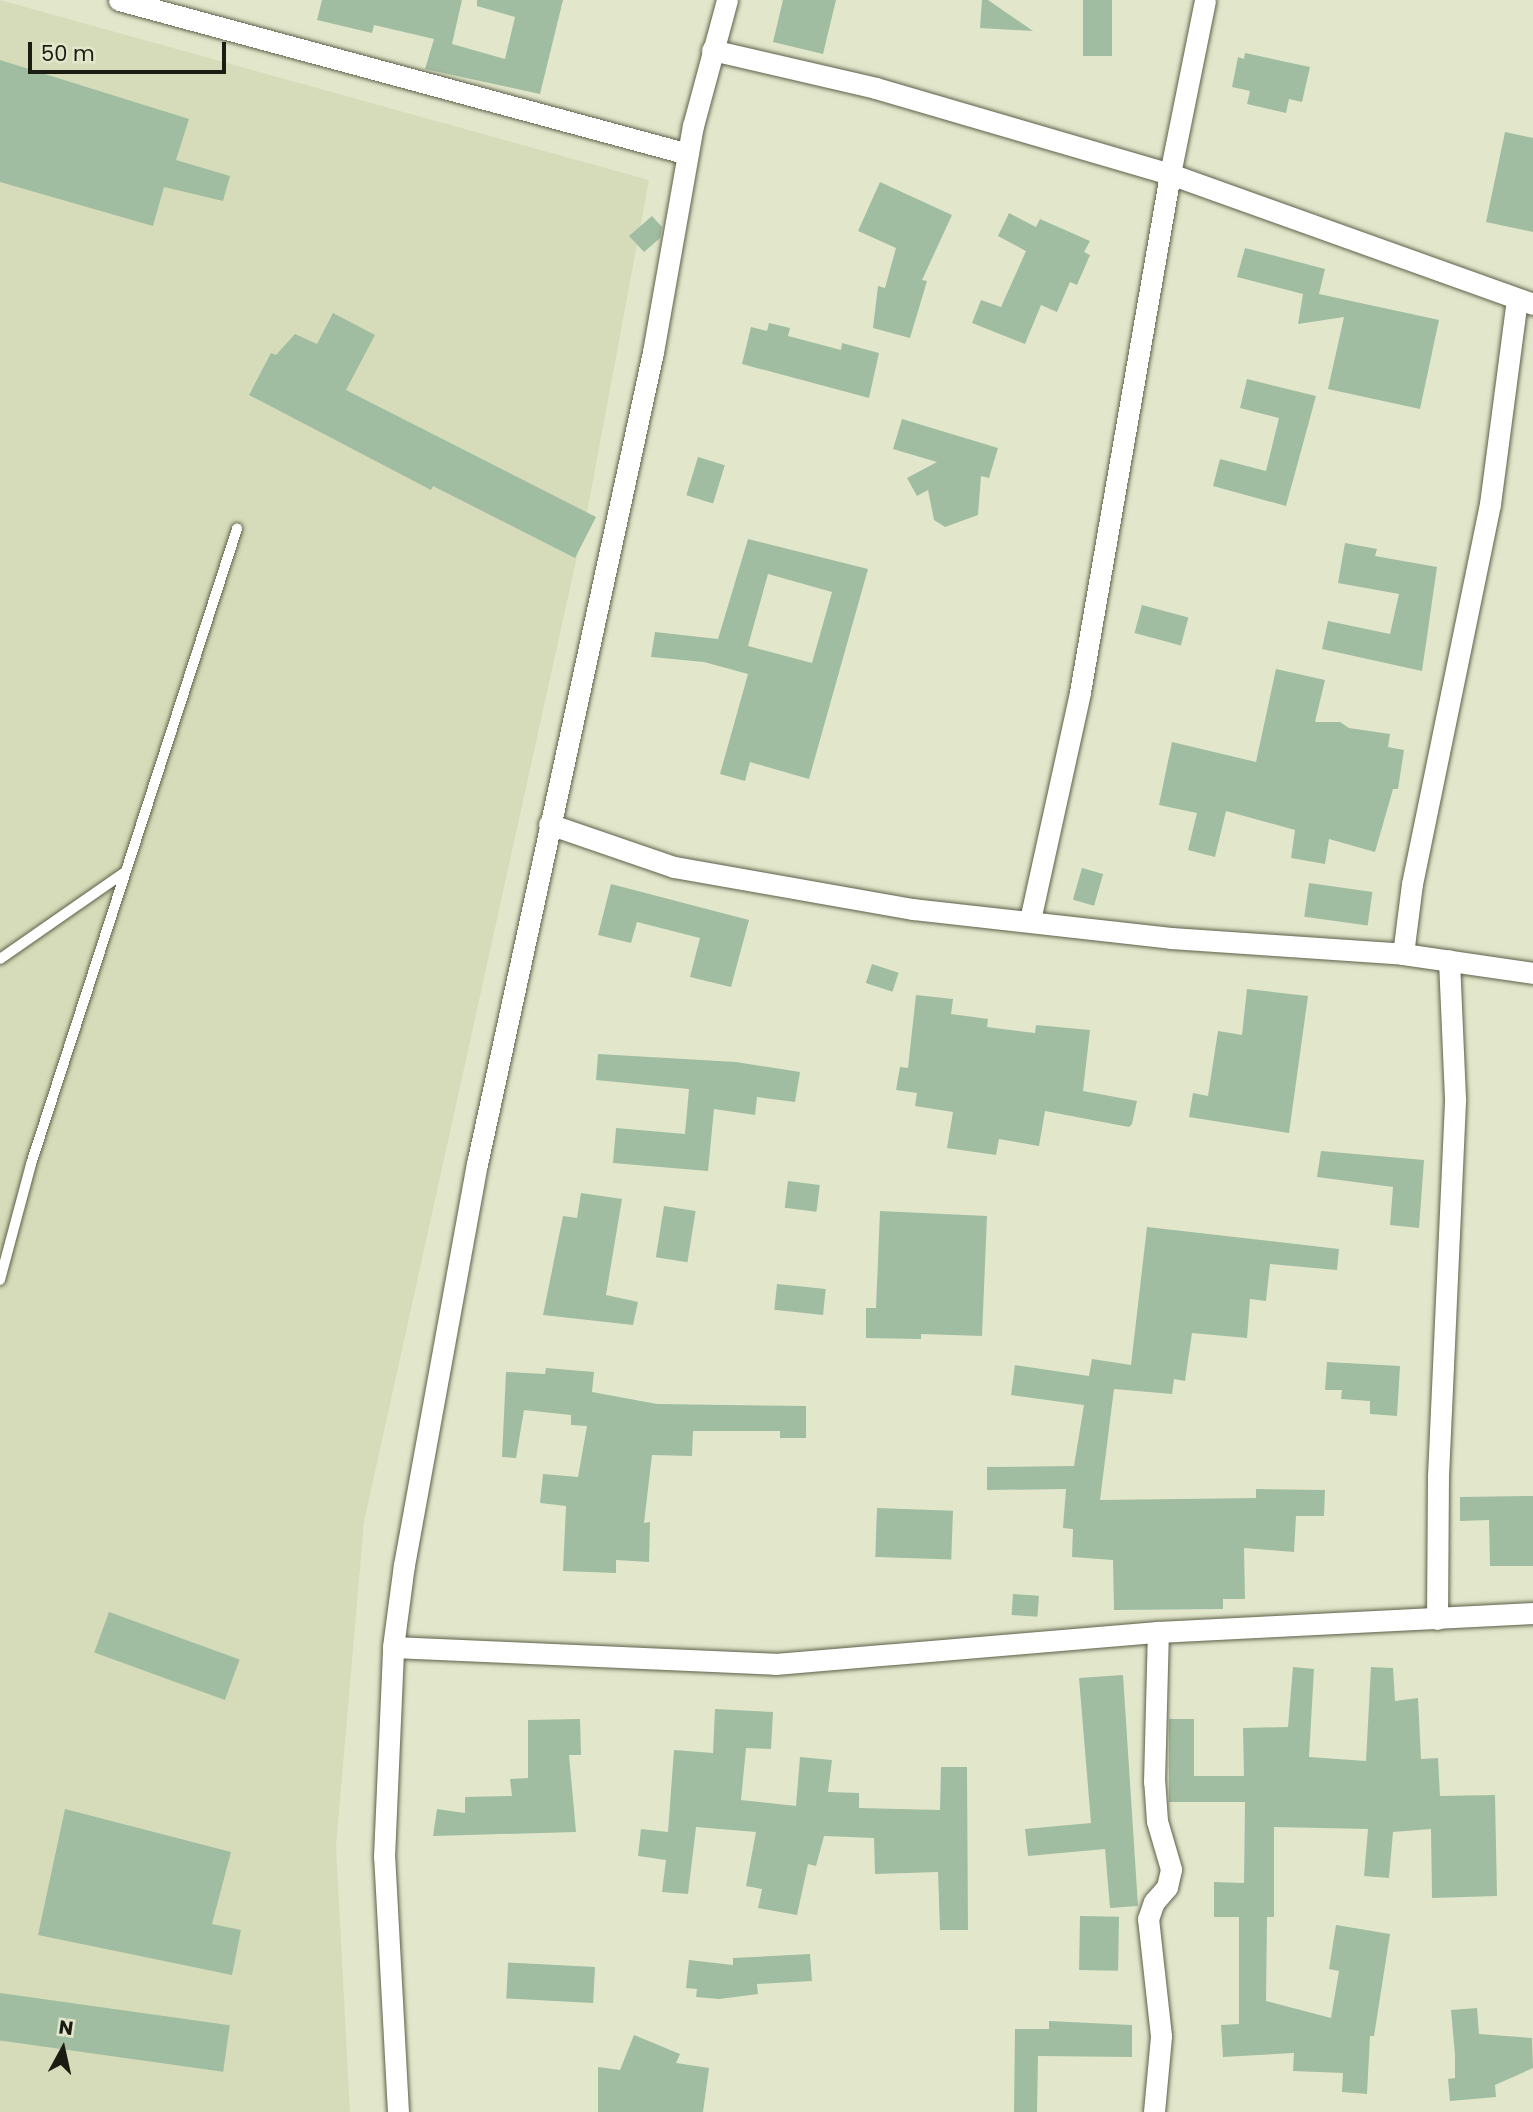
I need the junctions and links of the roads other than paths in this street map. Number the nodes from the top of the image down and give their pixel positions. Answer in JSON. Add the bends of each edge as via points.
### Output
{"nodes":[{"id":1,"x":120,"y":0,"type":"edge"},
{"id":2,"x":727,"y":0,"type":"edge"},
{"id":3,"x":1205,"y":0,"type":"edge"},
{"id":4,"x":712,"y":50,"type":"junction"},
{"id":5,"x":688,"y":154,"type":"junction"},
{"id":6,"x":1170,"y":174,"type":"junction"},
{"id":7,"x":1525,"y":302,"type":"edge"},
{"id":8,"x":237,"y":528,"type":"dead end"},
{"id":9,"x":550,"y":824,"type":"junction"},
{"id":10,"x":125,"y":872,"type":"junction"},
{"id":11,"x":1030,"y":920,"type":"junction"},
{"id":12,"x":1403,"y":954,"type":"junction"},
{"id":13,"x":0,"y":959,"type":"edge"},
{"id":14,"x":1450,"y":960,"type":"junction"},
{"id":15,"x":1533,"y":972,"type":"edge"},
{"id":16,"x":0,"y":1280,"type":"edge"},
{"id":17,"x":1533,"y":1613,"type":"edge"},
{"id":18,"x":1437,"y":1619,"type":"junction"},
{"id":19,"x":1158,"y":1632,"type":"junction"},
{"id":20,"x":393,"y":1647,"type":"junction"},
{"id":21,"x":398,"y":2112,"type":"edge"},
{"id":22,"x":1154,"y":2112,"type":"edge"}],
"edges":[{"from":1,"to":5,"type":"street"},
{"from":2,"to":4,"type":"street"},
{"from":3,"to":6,"type":"street"},
{"from":4,"to":5,"type":"street"},
{"from":4,"to":6,"type":"street","via":[[876,88]]},
{"from":5,"to":9,"type":"street","via":[[653,352]]},
{"from":6,"to":7,"type":"street"},
{"from":6,"to":11,"type":"street","via":[[1077,703]]},
{"from":7,"to":12,"type":"street","via":[[1490,504],[1412,884]]},
{"from":8,"to":10,"type":"lane"},
{"from":9,"to":11,"type":"street","via":[[674,867],[913,909]]},
{"from":9,"to":20,"type":"street","via":[[477,1164]]},
{"from":10,"to":13,"type":"lane"},
{"from":10,"to":16,"type":"lane","via":[[31,1164]]},
{"from":11,"to":12,"type":"street","via":[[1171,938]]},
{"from":12,"to":14,"type":"street"},
{"from":14,"to":15,"type":"street"},
{"from":14,"to":18,"type":"street","via":[[1455,1098],[1438,1476]]},
{"from":17,"to":18,"type":"street"},
{"from":18,"to":19,"type":"street"},
{"from":19,"to":20,"type":"street","via":[[775,1664]]},
{"from":19,"to":22,"type":"street","via":[[1154,1782],[1157,1821],[1171,1869],[1167,1887],[1154,1902],[1148,1919],[1161,2036]]},
{"from":20,"to":21,"type":"street","via":[[384,1857]]}]}
